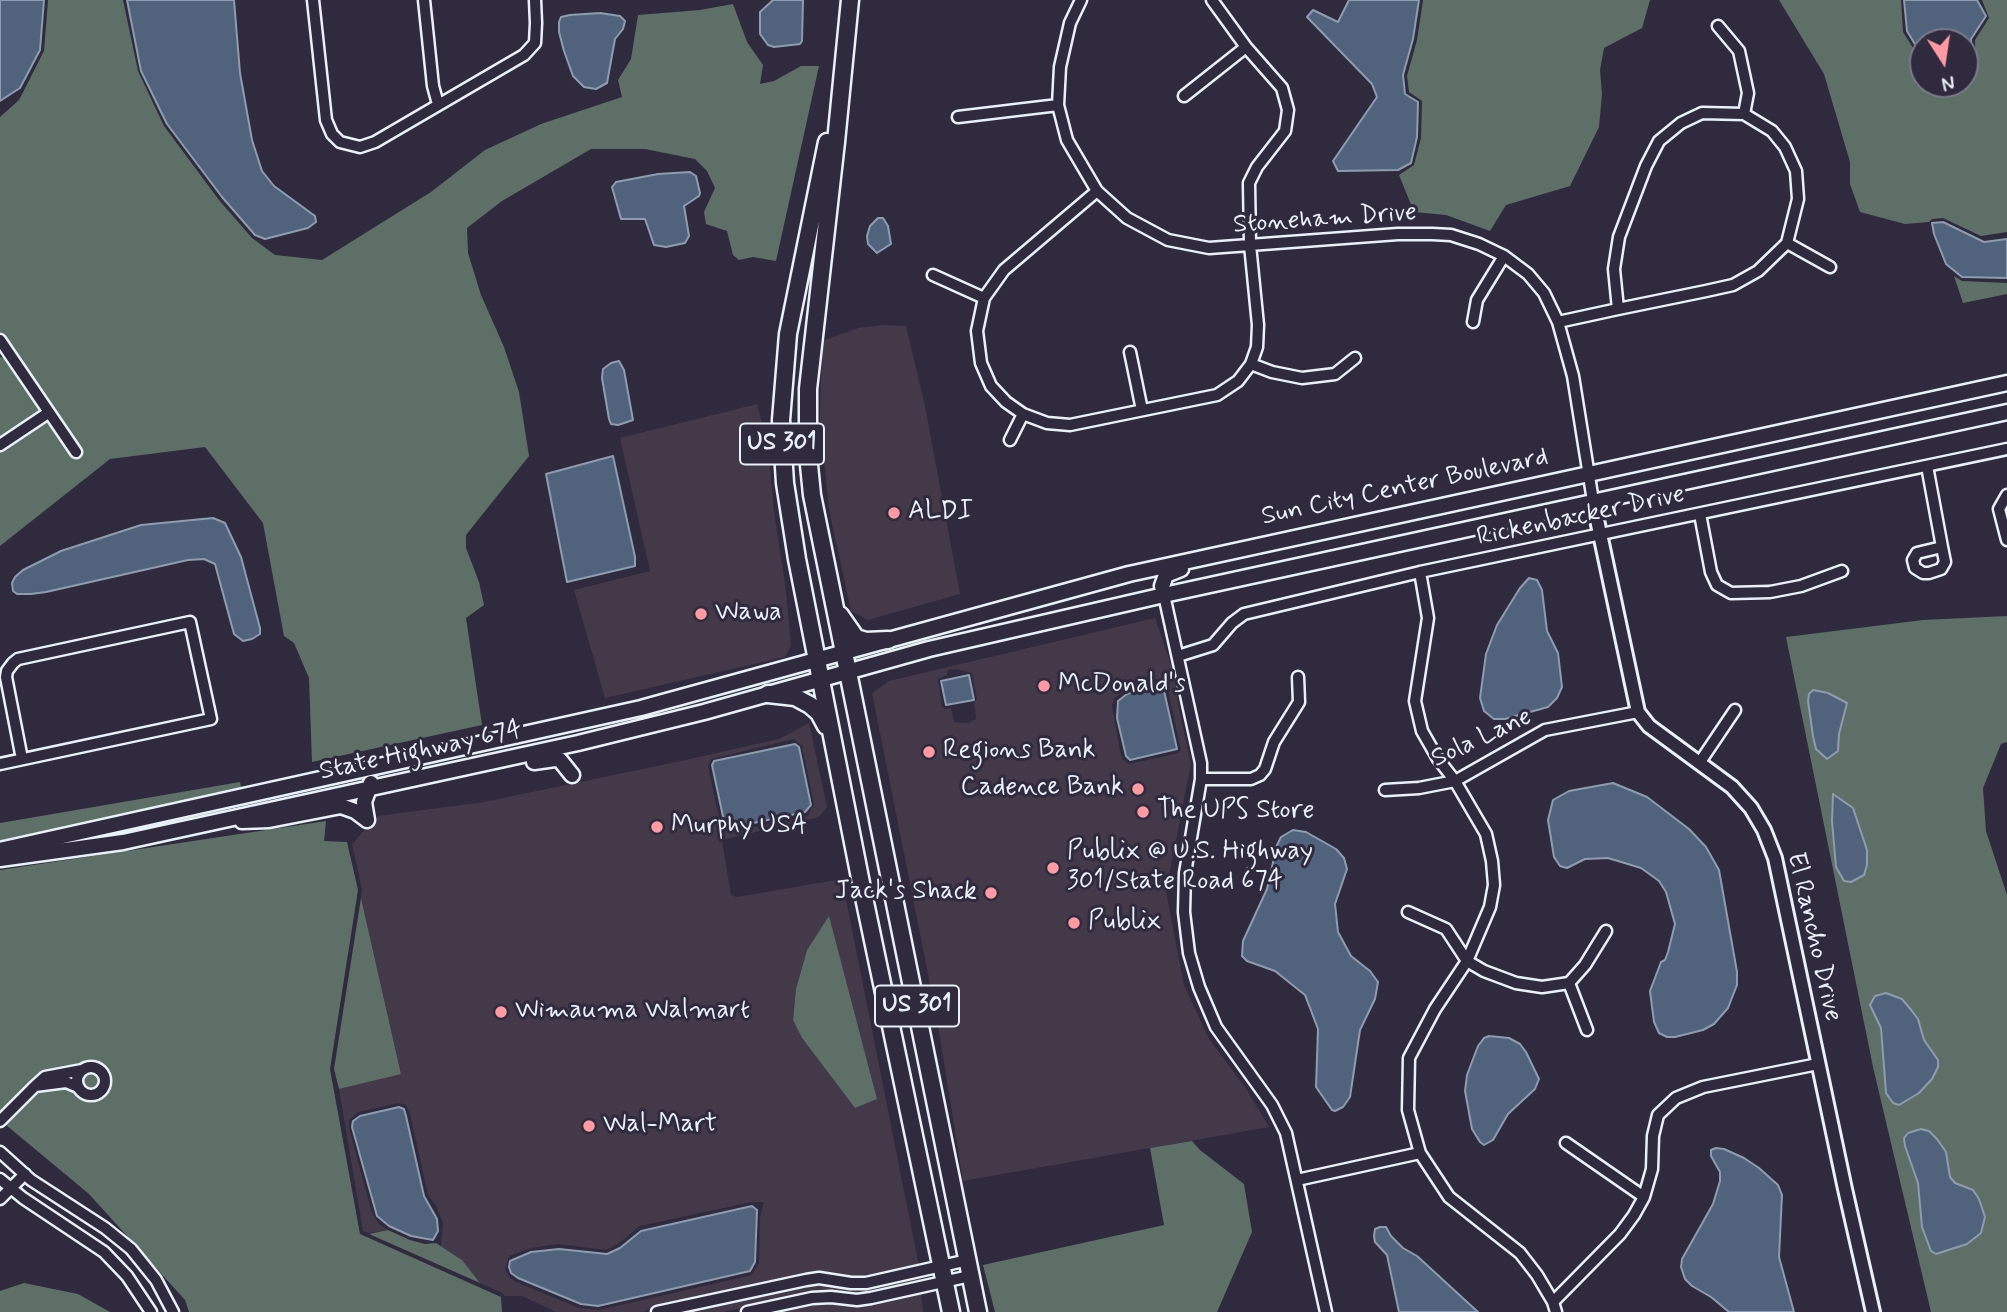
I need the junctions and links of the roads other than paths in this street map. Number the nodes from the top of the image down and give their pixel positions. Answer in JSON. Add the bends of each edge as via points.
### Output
{"nodes":[{"id":1,"x":313,"y":0,"type":"edge"},
{"id":2,"x":424,"y":0,"type":"edge"},
{"id":3,"x":535,"y":0,"type":"edge"},
{"id":4,"x":850,"y":0,"type":"edge"},
{"id":5,"x":1082,"y":0,"type":"edge"},
{"id":6,"x":1212,"y":0,"type":"edge"},
{"id":7,"x":1718,"y":26,"type":"dead end"},
{"id":8,"x":1247,"y":47,"type":"junction"},
{"id":9,"x":842,"y":71,"type":"junction"},
{"id":10,"x":1184,"y":96,"type":"dead end"},
{"id":11,"x":438,"y":104,"type":"junction"},
{"id":12,"x":1058,"y":105,"type":"junction"},
{"id":13,"x":1744,"y":114,"type":"junction"},
{"id":14,"x":958,"y":117,"type":"dead end"},
{"id":15,"x":1097,"y":191,"type":"junction"},
{"id":16,"x":1787,"y":243,"type":"junction"},
{"id":17,"x":1250,"y":245,"type":"junction"},
{"id":18,"x":1504,"y":256,"type":"junction"},
{"id":19,"x":1830,"y":267,"type":"dead end"},
{"id":20,"x":933,"y":275,"type":"dead end"},
{"id":21,"x":984,"y":298,"type":"junction"},
{"id":22,"x":1618,"y":309,"type":"junction"},
{"id":23,"x":1473,"y":322,"type":"dead end"},
{"id":24,"x":1558,"y":322,"type":"junction"},
{"id":25,"x":0,"y":340,"type":"edge"},
{"id":26,"x":1130,"y":352,"type":"dead end"},
{"id":27,"x":1355,"y":358,"type":"dead end"},
{"id":28,"x":1251,"y":364,"type":"junction"},
{"id":29,"x":2007,"y":383,"type":"edge"},
{"id":30,"x":1142,"y":410,"type":"junction"},
{"id":31,"x":2007,"y":412,"type":"edge"},
{"id":32,"x":48,"y":413,"type":"junction"},
{"id":33,"x":1023,"y":414,"type":"junction"},
{"id":34,"x":1010,"y":440,"type":"dead end"},
{"id":35,"x":0,"y":445,"type":"edge"},
{"id":36,"x":2007,"y":449,"type":"edge"},
{"id":37,"x":76,"y":452,"type":"dead end"},
{"id":38,"x":1927,"y":466,"type":"junction"},
{"id":39,"x":1590,"y":472,"type":"junction"},
{"id":40,"x":2007,"y":495,"type":"edge"},
{"id":41,"x":1593,"y":501,"type":"junction"},
{"id":42,"x":1700,"y":514,"type":"junction"},
{"id":43,"x":1307,"y":534,"type":"junction"},
{"id":44,"x":1600,"y":536,"type":"junction"},
{"id":45,"x":2007,"y":540,"type":"edge"},
{"id":46,"x":1942,"y":547,"type":"dead end"},
{"id":47,"x":1843,"y":570,"type":"dead end"},
{"id":48,"x":1420,"y":572,"type":"junction"},
{"id":49,"x":1164,"y":595,"type":"junction"},
{"id":50,"x":834,"y":603,"type":"junction"},
{"id":51,"x":888,"y":640,"type":"junction"},
{"id":52,"x":844,"y":653,"type":"junction"},
{"id":53,"x":1178,"y":656,"type":"junction"},
{"id":54,"x":819,"y":660,"type":"junction"},
{"id":55,"x":848,"y":672,"type":"junction"},
{"id":56,"x":1298,"y":677,"type":"dead end"},
{"id":57,"x":822,"y":680,"type":"junction"},
{"id":58,"x":768,"y":694,"type":"junction"},
{"id":59,"x":1735,"y":710,"type":"dead end"},
{"id":60,"x":1638,"y":712,"type":"junction"},
{"id":61,"x":522,"y":736,"type":"junction"},
{"id":62,"x":832,"y":737,"type":"junction"},
{"id":63,"x":582,"y":742,"type":"junction"},
{"id":64,"x":22,"y":760,"type":"junction"},
{"id":65,"x":1700,"y":762,"type":"junction"},
{"id":66,"x":0,"y":764,"type":"edge"},
{"id":67,"x":446,"y":772,"type":"junction"},
{"id":68,"x":1201,"y":779,"type":"junction"},
{"id":69,"x":1455,"y":781,"type":"junction"},
{"id":70,"x":385,"y":785,"type":"junction"},
{"id":71,"x":368,"y":789,"type":"junction"},
{"id":72,"x":1385,"y":790,"type":"dead end"},
{"id":73,"x":219,"y":820,"type":"junction"},
{"id":74,"x":367,"y":820,"type":"junction"},
{"id":75,"x":0,"y":850,"type":"edge"},
{"id":76,"x":0,"y":859,"type":"edge"},
{"id":77,"x":1408,"y":912,"type":"dead end"},
{"id":78,"x":1606,"y":931,"type":"dead end"},
{"id":79,"x":1467,"y":961,"type":"junction"},
{"id":80,"x":1569,"y":984,"type":"junction"},
{"id":81,"x":1587,"y":1030,"type":"dead end"},
{"id":82,"x":1818,"y":1064,"type":"junction"},
{"id":83,"x":82,"y":1070,"type":"junction"},
{"id":84,"x":35,"y":1086,"type":"junction"},
{"id":85,"x":78,"y":1087,"type":"junction"},
{"id":86,"x":0,"y":1121,"type":"edge"},
{"id":87,"x":1566,"y":1143,"type":"dead end"},
{"id":88,"x":0,"y":1152,"type":"edge"},
{"id":89,"x":1420,"y":1153,"type":"junction"},
{"id":90,"x":25,"y":1174,"type":"junction"},
{"id":91,"x":0,"y":1179,"type":"edge"},
{"id":92,"x":1297,"y":1180,"type":"junction"},
{"id":93,"x":11,"y":1188,"type":"junction"},
{"id":94,"x":1644,"y":1197,"type":"junction"},
{"id":95,"x":0,"y":1199,"type":"edge"},
{"id":96,"x":969,"y":1268,"type":"junction"},
{"id":97,"x":943,"y":1274,"type":"junction"},
{"id":98,"x":1554,"y":1307,"type":"edge"},
{"id":99,"x":151,"y":1312,"type":"edge"},
{"id":100,"x":173,"y":1312,"type":"edge"},
{"id":101,"x":657,"y":1312,"type":"edge"},
{"id":102,"x":747,"y":1312,"type":"edge"},
{"id":103,"x":951,"y":1312,"type":"edge"},
{"id":104,"x":978,"y":1312,"type":"edge"},
{"id":105,"x":1326,"y":1312,"type":"edge"},
{"id":106,"x":1873,"y":1312,"type":"edge"}],
"edges":[{"from":1,"to":11,"type":"street","via":[[326,120],[340,142],[360,147],[374,142]]},
{"from":2,"to":11,"type":"street"},
{"from":3,"to":11,"type":"street","via":[[535,43],[524,55]]},
{"from":4,"to":9,"type":"main road","number":"US 301"},
{"from":5,"to":12,"type":"street","name":"Stoneham Drive","via":[[1070,23],[1060,67]]},
{"from":6,"to":8,"type":"street"},
{"from":7,"to":13,"type":"street","via":[[1739,51],[1748,93]]},
{"from":8,"to":10,"type":"street"},
{"from":8,"to":17,"type":"street","via":[[1282,88],[1288,110],[1285,131],[1249,183]]},
{"from":9,"to":50,"type":"main road","number":"US 301","via":[[807,420],[812,495]]},
{"from":9,"to":54,"type":"main road","number":"US 301","via":[[792,309],[782,389],[785,483]]},
{"from":12,"to":14,"type":"street"},
{"from":12,"to":15,"type":"street","name":"Stoneham Drive","via":[[1067,140]]},
{"from":13,"to":16,"type":"street","via":[[1772,131],[1796,171],[1798,199]]},
{"from":13,"to":22,"type":"street","via":[[1702,113],[1659,141],[1619,237],[1614,269]]},
{"from":15,"to":17,"type":"street","name":"Stoneham Drive","via":[[1127,218],[1168,240],[1209,248]]},
{"from":15,"to":21,"type":"street","via":[[1004,270]]},
{"from":16,"to":19,"type":"street"},
{"from":16,"to":22,"type":"street","via":[[1758,271],[1733,285]]},
{"from":17,"to":18,"type":"street","name":"Stoneham Drive","via":[[1432,234],[1460,238]]},
{"from":17,"to":28,"type":"street","via":[[1258,325],[1258,347]]},
{"from":18,"to":23,"type":"street","via":[[1477,300]]},
{"from":18,"to":24,"type":"street","name":"Stoneham Drive","via":[[1544,293]]},
{"from":20,"to":21,"type":"street"},
{"from":21,"to":33,"type":"street","via":[[976,331],[981,363],[991,386]]},
{"from":22,"to":24,"type":"street"},
{"from":24,"to":39,"type":"street","name":"Stoneham Drive"},
{"from":25,"to":32,"type":"street"},
{"from":26,"to":30,"type":"street"},
{"from":27,"to":28,"type":"street","via":[[1335,374],[1302,378]]},
{"from":28,"to":30,"type":"street","via":[[1238,382],[1217,395]]},
{"from":29,"to":39,"type":"main road","name":"Sun City Center Boulevard"},
{"from":30,"to":33,"type":"street","via":[[1070,425]]},
{"from":31,"to":41,"type":"main road","name":"Sun City Center Boulevard"},
{"from":32,"to":35,"type":"street"},
{"from":32,"to":37,"type":"street"},
{"from":33,"to":34,"type":"street"},
{"from":36,"to":38,"type":"street","name":"Rickenbacker Drive"},
{"from":38,"to":42,"type":"street","name":"Rickenbacker Drive"},
{"from":38,"to":46,"type":"street"},
{"from":39,"to":41,"type":"street","name":"Stoneham Drive"},
{"from":39,"to":43,"type":"main road","name":"Sun City Center Boulevard"},
{"from":40,"to":45,"type":"street","via":[[1999,509]]},
{"from":41,"to":44,"type":"street"},
{"from":41,"to":49,"type":"main road","name":"Sun City Center Boulevard"},
{"from":42,"to":44,"type":"street","name":"Rickenbacker Drive"},
{"from":42,"to":47,"type":"street","via":[[1711,572],[1717,585],[1731,593],[1801,586]]},
{"from":43,"to":49,"type":"main road","via":[[1279,547],[1166,575]]},
{"from":43,"to":51,"type":"main road","name":"Sun City Center Boulevard","via":[[1129,574]]},
{"from":44,"to":48,"type":"street","name":"Rickenbacker Drive"},
{"from":44,"to":60,"type":"street"},
{"from":48,"to":53,"type":"street","name":"Rickenbacker Drive","via":[[1244,614],[1213,645]]},
{"from":48,"to":69,"type":"street","via":[[1428,618],[1415,701],[1422,731]]},
{"from":49,"to":53,"type":"street"},
{"from":49,"to":55,"type":"main road","name":"Sun City Center Boulevard"},
{"from":50,"to":51,"type":"main road","via":[[856,638]]},
{"from":50,"to":52,"type":"main road","number":"US 301"},
{"from":51,"to":52,"type":"main road","name":"Sun City Center Boulevard"},
{"from":52,"to":54,"type":"main road","name":"Sun City Center Boulevard"},
{"from":52,"to":55,"type":"main road","number":"US 301"},
{"from":53,"to":68,"type":"street"},
{"from":54,"to":57,"type":"main road","number":"US 301"},
{"from":54,"to":61,"type":"main road","name":"State Highway 674"},
{"from":55,"to":57,"type":"main road","name":"State Highway 674"},
{"from":55,"to":96,"type":"main road","number":"US 301"},
{"from":56,"to":68,"type":"street","via":[[1299,702],[1260,775]]},
{"from":57,"to":58,"type":"main road","name":"State Highway 674"},
{"from":57,"to":62,"type":"main road","number":"US 301"},
{"from":58,"to":62,"type":"main road","via":[[795,697],[810,705]]},
{"from":58,"to":63,"type":"main road","name":"State Highway 674"},
{"from":59,"to":65,"type":"street"},
{"from":60,"to":65,"type":"street","name":"El Rancho Drive","via":[[1649,726]]},
{"from":60,"to":69,"type":"street","name":"Sola Lane","via":[[1545,730]]},
{"from":61,"to":71,"type":"main road","via":[[497,749],[385,776],[374,780]]},
{"from":61,"to":75,"type":"main road","name":"State Highway 674"},
{"from":62,"to":97,"type":"main road","number":"US 301"},
{"from":63,"to":67,"type":"main road","name":"State Highway 674"},
{"from":63,"to":67,"type":"main road","via":[[574,753],[572,775],[555,759],[469,774]]},
{"from":64,"to":64,"type":"street","via":[[7,671],[18,659],[190,622],[211,719]]},
{"from":64,"to":66,"type":"street"},
{"from":65,"to":82,"type":"street","name":"El Rancho Drive","via":[[1751,808],[1775,858]]},
{"from":67,"to":70,"type":"main road","name":"State Highway 674"},
{"from":68,"to":92,"type":"street","via":[[1185,873],[1189,953],[1216,1027],[1272,1105],[1286,1133]]},
{"from":69,"to":72,"type":"street","name":"Sola Lane"},
{"from":69,"to":79,"type":"street","via":[[1486,834],[1494,885]]},
{"from":70,"to":71,"type":"main road","name":"State Highway 674"},
{"from":70,"to":74,"type":"main road","via":[[373,796]]},
{"from":71,"to":73,"type":"main road","name":"State Highway 674"},
{"from":71,"to":74,"type":"main road"},
{"from":73,"to":74,"type":"main road","via":[[258,822],[341,806]]},
{"from":73,"to":76,"type":"main road","name":"State Highway 674","via":[[123,842]]},
{"from":77,"to":79,"type":"street","via":[[1446,929]]},
{"from":78,"to":80,"type":"street"},
{"from":79,"to":80,"type":"street","via":[[1516,983],[1542,987]]},
{"from":79,"to":89,"type":"street","via":[[1409,1058],[1408,1110]]},
{"from":80,"to":81,"type":"street"},
{"from":82,"to":94,"type":"street","via":[[1703,1087],[1676,1098],[1658,1115]]},
{"from":82,"to":106,"type":"street","name":"El Rancho Drive"},
{"from":83,"to":84,"type":"street","via":[[46,1077]]},
{"from":83,"to":85,"type":"street"},
{"from":83,"to":85,"type":"street","via":[[96,1067],[104,1073],[105,1083],[93,1095]]},
{"from":84,"to":85,"type":"street","via":[[66,1082]]},
{"from":84,"to":86,"type":"street"},
{"from":87,"to":94,"type":"street"},
{"from":88,"to":90,"type":"street"},
{"from":89,"to":92,"type":"street"},
{"from":89,"to":98,"type":"street","via":[[1449,1197],[1520,1253]]},
{"from":90,"to":93,"type":"street"},
{"from":90,"to":100,"type":"street","via":[[131,1249],[156,1280]]},
{"from":91,"to":93,"type":"street"},
{"from":92,"to":105,"type":"street"},
{"from":93,"to":95,"type":"street"},
{"from":93,"to":99,"type":"street","via":[[104,1252]]},
{"from":94,"to":98,"type":"street","via":[[1620,1234]]},
{"from":96,"to":97,"type":"street"},
{"from":96,"to":97,"type":"street"},
{"from":96,"to":104,"type":"main road","number":"US 301"},
{"from":97,"to":101,"type":"street","via":[[866,1283],[819,1278]]},
{"from":97,"to":102,"type":"street","via":[[872,1298],[812,1298]]},
{"from":97,"to":103,"type":"main road","number":"US 301"}]}
